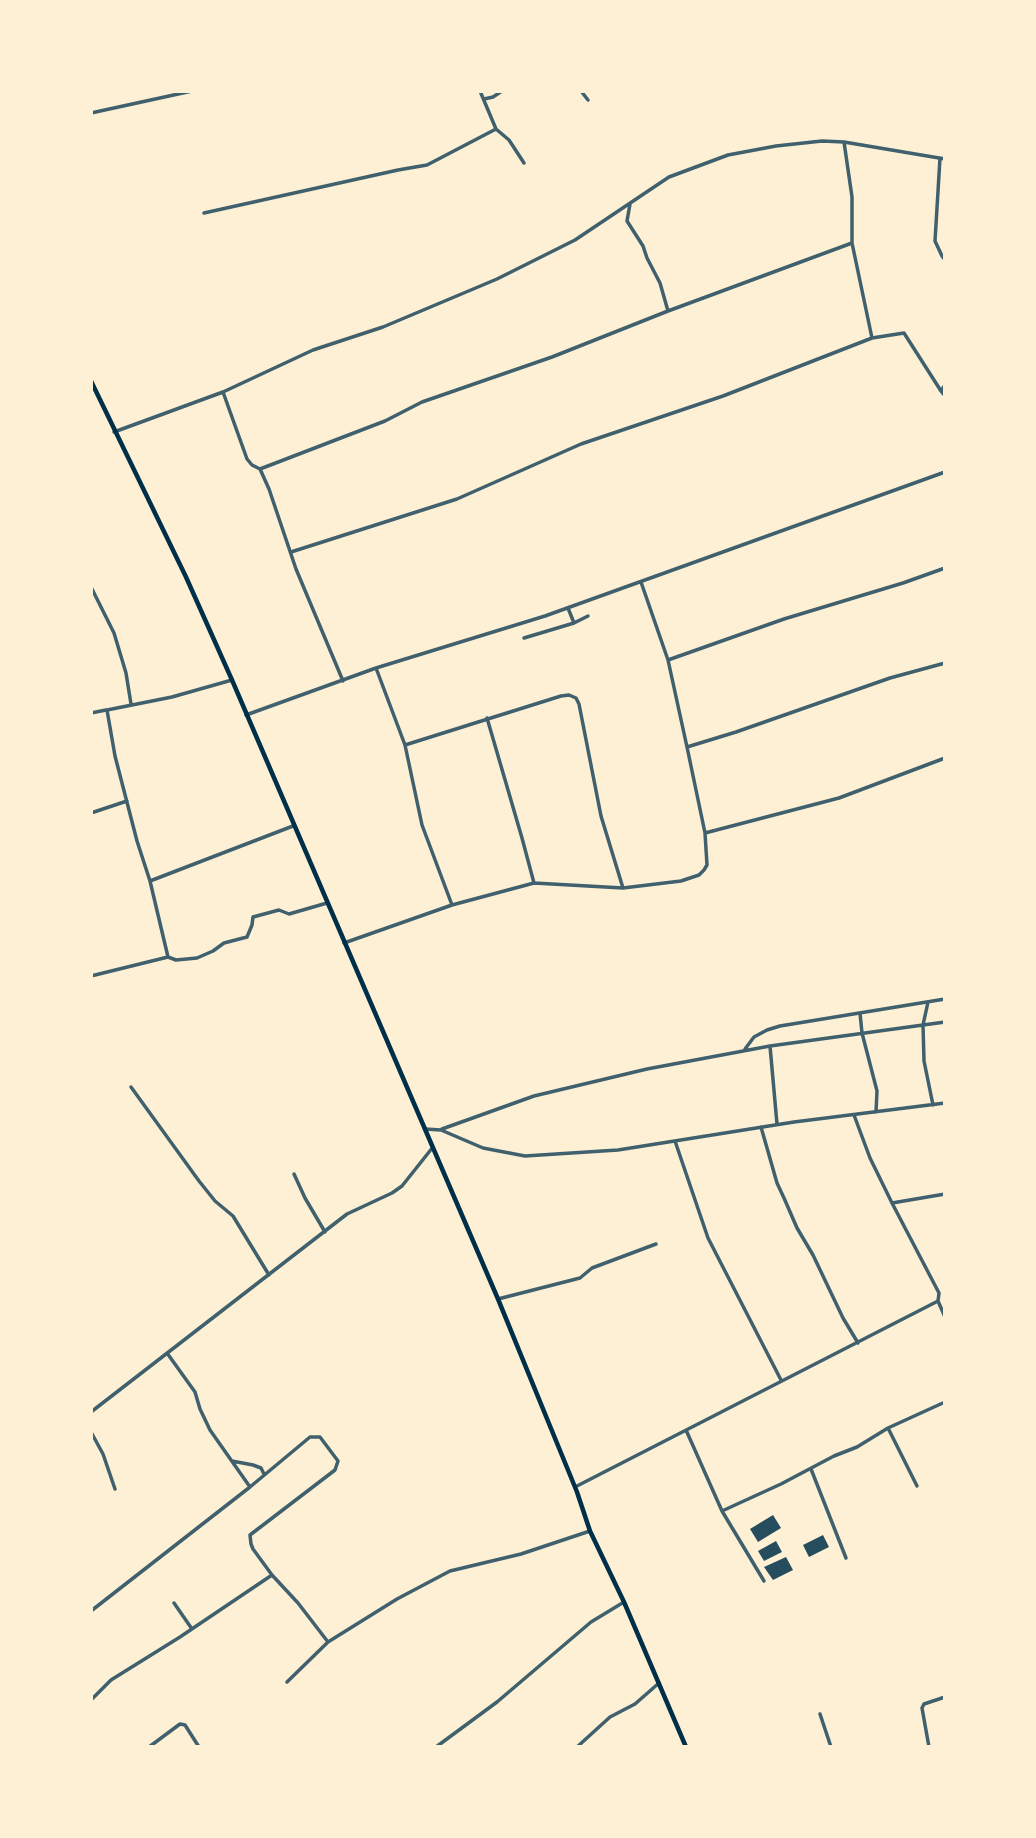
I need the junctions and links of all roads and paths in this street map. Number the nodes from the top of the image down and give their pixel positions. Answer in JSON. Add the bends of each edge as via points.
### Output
{"nodes":[{"id":1,"x":192,"y":91,"type":"edge"},
{"id":2,"x":480,"y":91,"type":"edge"},
{"id":3,"x":502,"y":91,"type":"edge"},
{"id":4,"x":581,"y":91,"type":"edge"},
{"id":5,"x":484,"y":99,"type":"junction"},
{"id":6,"x":588,"y":100,"type":"dead end"},
{"id":7,"x":91,"y":113,"type":"edge"},
{"id":8,"x":496,"y":129,"type":"junction"},
{"id":9,"x":844,"y":142,"type":"junction"},
{"id":10,"x":943,"y":158,"type":"edge"},
{"id":11,"x":524,"y":163,"type":"dead end"},
{"id":12,"x":630,"y":203,"type":"junction"},
{"id":13,"x":204,"y":214,"type":"dead end"},
{"id":14,"x":852,"y":243,"type":"junction"},
{"id":15,"x":945,"y":260,"type":"edge"},
{"id":16,"x":668,"y":311,"type":"junction"},
{"id":17,"x":872,"y":338,"type":"junction"},
{"id":18,"x":91,"y":381,"type":"edge"},
{"id":19,"x":945,"y":385,"type":"edge"},
{"id":20,"x":223,"y":392,"type":"junction"},
{"id":21,"x":943,"y":393,"type":"edge"},
{"id":22,"x":114,"y":432,"type":"junction"},
{"id":23,"x":260,"y":468,"type":"junction"},
{"id":24,"x":945,"y":472,"type":"edge"},
{"id":25,"x":292,"y":552,"type":"junction"},
{"id":26,"x":945,"y":568,"type":"edge"},
{"id":27,"x":641,"y":582,"type":"junction"},
{"id":28,"x":91,"y":587,"type":"edge"},
{"id":29,"x":569,"y":608,"type":"junction"},
{"id":30,"x":588,"y":616,"type":"dead end"},
{"id":31,"x":574,"y":622,"type":"junction"},
{"id":32,"x":524,"y":638,"type":"dead end"},
{"id":33,"x":668,"y":660,"type":"junction"},
{"id":34,"x":945,"y":663,"type":"edge"},
{"id":35,"x":376,"y":668,"type":"junction"},
{"id":36,"x":232,"y":680,"type":"junction"},
{"id":37,"x":343,"y":681,"type":"junction"},
{"id":38,"x":131,"y":704,"type":"junction"},
{"id":39,"x":107,"y":710,"type":"junction"},
{"id":40,"x":91,"y":713,"type":"edge"},
{"id":41,"x":246,"y":715,"type":"junction"},
{"id":42,"x":487,"y":718,"type":"junction"},
{"id":43,"x":405,"y":745,"type":"junction"},
{"id":44,"x":687,"y":747,"type":"junction"},
{"id":45,"x":945,"y":758,"type":"edge"},
{"id":46,"x":127,"y":801,"type":"junction"},
{"id":47,"x":91,"y":813,"type":"edge"},
{"id":48,"x":293,"y":826,"type":"junction"},
{"id":49,"x":705,"y":833,"type":"junction"},
{"id":50,"x":150,"y":881,"type":"junction"},
{"id":51,"x":534,"y":883,"type":"junction"},
{"id":52,"x":623,"y":888,"type":"junction"},
{"id":53,"x":327,"y":903,"type":"junction"},
{"id":54,"x":452,"y":905,"type":"junction"},
{"id":55,"x":344,"y":943,"type":"junction"},
{"id":56,"x":168,"y":957,"type":"junction"},
{"id":57,"x":91,"y":976,"type":"edge"},
{"id":58,"x":945,"y":999,"type":"edge"},
{"id":59,"x":928,"y":1002,"type":"junction"},
{"id":60,"x":860,"y":1013,"type":"junction"},
{"id":61,"x":945,"y":1022,"type":"edge"},
{"id":62,"x":923,"y":1025,"type":"junction"},
{"id":63,"x":862,"y":1033,"type":"junction"},
{"id":64,"x":770,"y":1046,"type":"junction"},
{"id":65,"x":743,"y":1051,"type":"junction"},
{"id":66,"x":131,"y":1087,"type":"dead end"},
{"id":67,"x":945,"y":1103,"type":"edge"},
{"id":68,"x":933,"y":1105,"type":"junction"},
{"id":69,"x":876,"y":1112,"type":"junction"},
{"id":70,"x":855,"y":1115,"type":"junction"},
{"id":71,"x":777,"y":1125,"type":"junction"},
{"id":72,"x":761,"y":1127,"type":"junction"},
{"id":73,"x":425,"y":1129,"type":"junction"},
{"id":74,"x":441,"y":1130,"type":"junction"},
{"id":75,"x":675,"y":1141,"type":"junction"},
{"id":76,"x":433,"y":1147,"type":"junction"},
{"id":77,"x":294,"y":1174,"type":"dead end"},
{"id":78,"x":945,"y":1194,"type":"edge"},
{"id":79,"x":892,"y":1203,"type":"junction"},
{"id":80,"x":325,"y":1232,"type":"junction"},
{"id":81,"x":656,"y":1244,"type":"dead end"},
{"id":82,"x":269,"y":1275,"type":"junction"},
{"id":83,"x":498,"y":1299,"type":"junction"},
{"id":84,"x":938,"y":1301,"type":"junction"},
{"id":85,"x":945,"y":1317,"type":"edge"},
{"id":86,"x":858,"y":1343,"type":"junction"},
{"id":87,"x":167,"y":1353,"type":"junction"},
{"id":88,"x":781,"y":1380,"type":"junction"},
{"id":89,"x":945,"y":1402,"type":"edge"},
{"id":90,"x":91,"y":1412,"type":"edge"},
{"id":91,"x":888,"y":1428,"type":"junction"},
{"id":92,"x":686,"y":1429,"type":"junction"},
{"id":93,"x":91,"y":1432,"type":"edge"},
{"id":94,"x":231,"y":1461,"type":"junction"},
{"id":95,"x":811,"y":1469,"type":"junction"},
{"id":96,"x":264,"y":1474,"type":"junction"},
{"id":97,"x":917,"y":1486,"type":"dead end"},
{"id":98,"x":250,"y":1487,"type":"junction"},
{"id":99,"x":575,"y":1487,"type":"junction"},
{"id":100,"x":116,"y":1489,"type":"dead end"},
{"id":101,"x":722,"y":1511,"type":"junction"},
{"id":102,"x":91,"y":1520,"type":"edge"},
{"id":103,"x":91,"y":1526,"type":"edge"},
{"id":104,"x":590,"y":1531,"type":"junction"},
{"id":105,"x":846,"y":1558,"type":"dead end"},
{"id":106,"x":272,"y":1575,"type":"junction"},
{"id":107,"x":764,"y":1581,"type":"dead end"},
{"id":108,"x":624,"y":1602,"type":"junction"},
{"id":109,"x":174,"y":1603,"type":"dead end"},
{"id":110,"x":91,"y":1611,"type":"edge"},
{"id":111,"x":192,"y":1629,"type":"junction"},
{"id":112,"x":328,"y":1642,"type":"junction"},
{"id":113,"x":287,"y":1682,"type":"dead end"},
{"id":114,"x":659,"y":1683,"type":"junction"},
{"id":115,"x":945,"y":1697,"type":"edge"},
{"id":116,"x":91,"y":1700,"type":"edge"},
{"id":117,"x":820,"y":1714,"type":"dead end"},
{"id":118,"x":149,"y":1747,"type":"edge"},
{"id":119,"x":199,"y":1747,"type":"edge"},
{"id":120,"x":436,"y":1747,"type":"edge"},
{"id":121,"x":577,"y":1747,"type":"edge"},
{"id":122,"x":686,"y":1747,"type":"edge"},
{"id":123,"x":831,"y":1747,"type":"edge"},
{"id":124,"x":929,"y":1747,"type":"edge"}],
"edges":[{"from":1,"to":7,"type":"street"},
{"from":2,"to":5,"type":"street"},
{"from":3,"to":5,"type":"street"},
{"from":4,"to":6,"type":"street"},
{"from":5,"to":8,"type":"street"},
{"from":8,"to":11,"type":"street"},
{"from":8,"to":13,"type":"street","via":[[427,165]]},
{"from":9,"to":10,"type":"street"},
{"from":9,"to":12,"type":"street","via":[[776,146],[728,155],[669,177]]},
{"from":9,"to":14,"type":"street","via":[[852,197]]},
{"from":10,"to":15,"type":"street","via":[[936,241]]},
{"from":12,"to":16,"type":"street","via":[[627,221],[643,246]]},
{"from":12,"to":20,"type":"street","via":[[575,240],[497,279],[383,327],[313,350]]},
{"from":14,"to":16,"type":"street"},
{"from":14,"to":17,"type":"street"},
{"from":16,"to":23,"type":"street"},
{"from":17,"to":21,"type":"street","via":[[904,333]]},
{"from":17,"to":25,"type":"street","via":[[723,396],[581,444],[457,499]]},
{"from":18,"to":22,"type":"main road"},
{"from":19,"to":21,"type":"street"},
{"from":20,"to":22,"type":"street"},
{"from":20,"to":23,"type":"street","via":[[247,459]]},
{"from":22,"to":36,"type":"main road"},
{"from":23,"to":25,"type":"street"},
{"from":24,"to":27,"type":"street"},
{"from":25,"to":37,"type":"street"},
{"from":26,"to":33,"type":"street"},
{"from":27,"to":29,"type":"street"},
{"from":27,"to":33,"type":"street"},
{"from":28,"to":38,"type":"street","via":[[114,633]]},
{"from":29,"to":31,"type":"street"},
{"from":29,"to":35,"type":"street"},
{"from":30,"to":31,"type":"street"},
{"from":31,"to":32,"type":"street"},
{"from":33,"to":44,"type":"street"},
{"from":34,"to":44,"type":"street"},
{"from":35,"to":37,"type":"street"},
{"from":35,"to":43,"type":"street"},
{"from":36,"to":38,"type":"street"},
{"from":36,"to":41,"type":"main road"},
{"from":37,"to":41,"type":"street"},
{"from":38,"to":39,"type":"street"},
{"from":39,"to":40,"type":"street"},
{"from":39,"to":46,"type":"street"},
{"from":41,"to":48,"type":"main road"},
{"from":42,"to":43,"type":"street"},
{"from":42,"to":51,"type":"street"},
{"from":42,"to":52,"type":"street","via":[[561,696],[576,698],[601,816]]},
{"from":43,"to":54,"type":"street","via":[[422,825]]},
{"from":44,"to":49,"type":"street"},
{"from":45,"to":49,"type":"street","via":[[839,798]]},
{"from":46,"to":47,"type":"street"},
{"from":46,"to":50,"type":"street"},
{"from":48,"to":50,"type":"street"},
{"from":48,"to":53,"type":"main road"},
{"from":49,"to":52,"type":"street","via":[[707,865],[699,875]]},
{"from":50,"to":56,"type":"street"},
{"from":51,"to":52,"type":"street"},
{"from":51,"to":54,"type":"street"},
{"from":53,"to":55,"type":"main road"},
{"from":53,"to":56,"type":"street","via":[[253,918],[247,937],[197,958]]},
{"from":54,"to":55,"type":"street"},
{"from":55,"to":73,"type":"main road"},
{"from":56,"to":57,"type":"street"},
{"from":58,"to":59,"type":"street"},
{"from":59,"to":60,"type":"street"},
{"from":59,"to":62,"type":"street"},
{"from":60,"to":63,"type":"street"},
{"from":60,"to":65,"type":"street","via":[[767,1030]]},
{"from":61,"to":62,"type":"street"},
{"from":62,"to":63,"type":"street"},
{"from":62,"to":68,"type":"street"},
{"from":63,"to":64,"type":"street"},
{"from":63,"to":69,"type":"street","via":[[877,1091]]},
{"from":64,"to":65,"type":"street"},
{"from":64,"to":71,"type":"street"},
{"from":65,"to":74,"type":"street","via":[[534,1096]]},
{"from":66,"to":82,"type":"street","via":[[199,1181],[233,1216]]},
{"from":67,"to":68,"type":"street"},
{"from":68,"to":69,"type":"street"},
{"from":69,"to":70,"type":"street"},
{"from":70,"to":71,"type":"street"},
{"from":70,"to":79,"type":"street"},
{"from":71,"to":72,"type":"street"},
{"from":72,"to":75,"type":"street"},
{"from":72,"to":86,"type":"street","via":[[777,1183]]},
{"from":73,"to":74,"type":"street"},
{"from":73,"to":76,"type":"main road"},
{"from":74,"to":75,"type":"street","via":[[483,1148],[525,1156]]},
{"from":75,"to":88,"type":"street","via":[[708,1238]]},
{"from":76,"to":80,"type":"street","via":[[402,1186],[357,1208]]},
{"from":76,"to":83,"type":"main road"},
{"from":77,"to":80,"type":"street"},
{"from":78,"to":79,"type":"street"},
{"from":79,"to":84,"type":"street","via":[[939,1293]]},
{"from":80,"to":82,"type":"street"},
{"from":81,"to":83,"type":"street","via":[[592,1268],[580,1278]]},
{"from":82,"to":87,"type":"street"},
{"from":83,"to":99,"type":"main road"},
{"from":84,"to":85,"type":"street"},
{"from":84,"to":86,"type":"street"},
{"from":86,"to":88,"type":"street"},
{"from":87,"to":90,"type":"street"},
{"from":87,"to":94,"type":"street","via":[[195,1392],[210,1430]]},
{"from":88,"to":92,"type":"street"},
{"from":89,"to":91,"type":"street"},
{"from":91,"to":95,"type":"street"},
{"from":91,"to":97,"type":"street"},
{"from":92,"to":99,"type":"street"},
{"from":92,"to":101,"type":"street"},
{"from":93,"to":100,"type":"street"},
{"from":94,"to":96,"type":"street","via":[[261,1468]]},
{"from":94,"to":98,"type":"street"},
{"from":95,"to":101,"type":"street"},
{"from":95,"to":105,"type":"street"},
{"from":96,"to":98,"type":"street"},
{"from":96,"to":106,"type":"street","via":[[310,1437],[320,1437],[338,1461],[335,1470],[250,1535]]},
{"from":98,"to":110,"type":"street"},
{"from":99,"to":104,"type":"main road"},
{"from":101,"to":107,"type":"street"},
{"from":102,"to":103,"type":"street"},
{"from":104,"to":108,"type":"main road"},
{"from":104,"to":112,"type":"street","via":[[450,1571]]},
{"from":106,"to":111,"type":"street"},
{"from":106,"to":112,"type":"street"},
{"from":108,"to":114,"type":"main road"},
{"from":108,"to":120,"type":"street","via":[[591,1622]]},
{"from":109,"to":111,"type":"street"},
{"from":111,"to":116,"type":"street","via":[[111,1679]]},
{"from":112,"to":113,"type":"street"},
{"from":114,"to":121,"type":"street"},
{"from":114,"to":122,"type":"main road"},
{"from":115,"to":124,"type":"street","via":[[922,1708]]},
{"from":117,"to":123,"type":"street"},
{"from":118,"to":119,"type":"street","via":[[180,1724]]}]}
